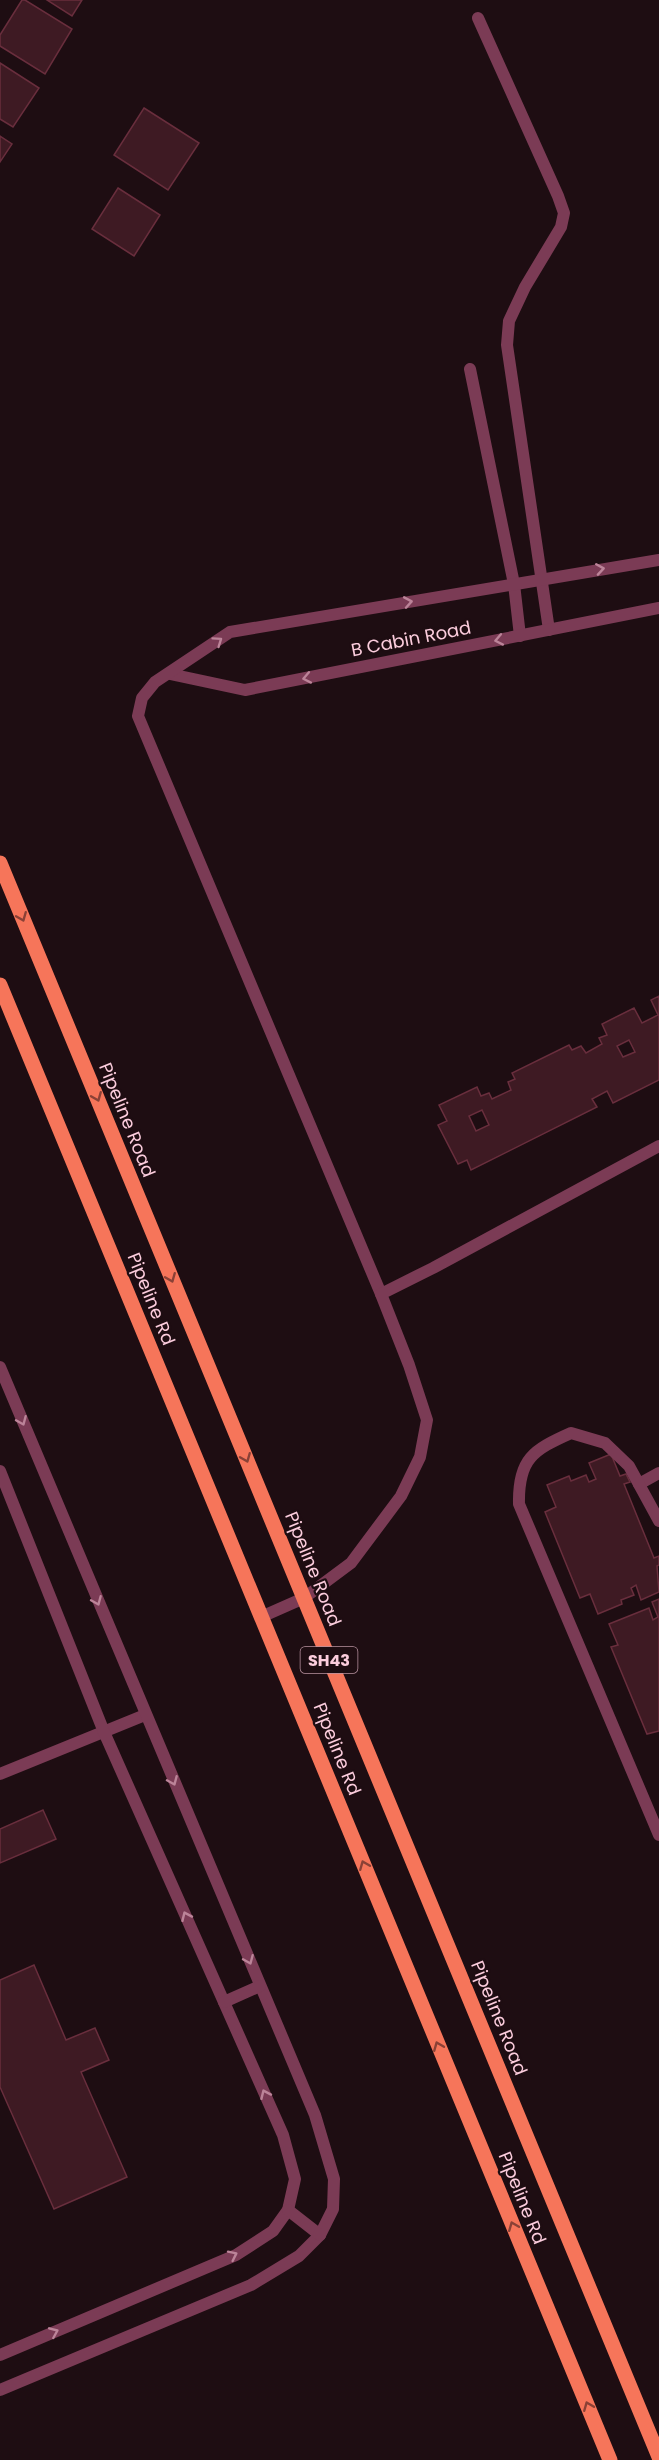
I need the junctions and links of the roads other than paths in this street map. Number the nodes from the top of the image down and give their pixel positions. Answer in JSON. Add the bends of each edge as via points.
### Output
{"nodes":[{"id":1,"x":478,"y":18,"type":"dead end"},
{"id":2,"x":470,"y":369,"type":"dead end"},
{"id":3,"x":659,"y":560,"type":"edge"},
{"id":4,"x":540,"y":579,"type":"junction"},
{"id":5,"x":514,"y":584,"type":"junction"},
{"id":6,"x":659,"y":608,"type":"edge"},
{"id":7,"x":549,"y":630,"type":"junction"},
{"id":8,"x":520,"y":636,"type":"junction"},
{"id":9,"x":170,"y":674,"type":"junction"},
{"id":10,"x":0,"y":863,"type":"edge"},
{"id":11,"x":0,"y":985,"type":"edge"},
{"id":12,"x":659,"y":1146,"type":"edge"},
{"id":13,"x":381,"y":1294,"type":"junction"},
{"id":14,"x":0,"y":1367,"type":"edge"},
{"id":15,"x":0,"y":1471,"type":"edge"},
{"id":16,"x":659,"y":1473,"type":"edge"},
{"id":17,"x":639,"y":1484,"type":"junction"},
{"id":18,"x":659,"y":1521,"type":"edge"},
{"id":19,"x":304,"y":1598,"type":"junction"},
{"id":20,"x":261,"y":1617,"type":"junction"},
{"id":21,"x":145,"y":1715,"type":"junction"},
{"id":22,"x":104,"y":1732,"type":"junction"},
{"id":23,"x":0,"y":1774,"type":"edge"},
{"id":24,"x":659,"y":1835,"type":"edge"},
{"id":25,"x":260,"y":1986,"type":"junction"},
{"id":26,"x":224,"y":2002,"type":"junction"},
{"id":27,"x":288,"y":2211,"type":"junction"},
{"id":28,"x":320,"y":2235,"type":"junction"},
{"id":29,"x":0,"y":2355,"type":"edge"},
{"id":30,"x":0,"y":2390,"type":"edge"},
{"id":31,"x":659,"y":2457,"type":"edge"},
{"id":32,"x":610,"y":2460,"type":"edge"}],
"edges":[{"from":1,"to":4,"type":"street","via":[[564,213],[561,227],[509,321],[507,345]]},
{"from":2,"to":5,"type":"street"},
{"from":4,"to":3,"type":"street","one_way":true},
{"from":4,"to":5,"type":"street"},
{"from":4,"to":7,"type":"street"},
{"from":5,"to":8,"type":"street"},
{"from":9,"to":5,"type":"street","one_way":true,"via":[[230,632]]},
{"from":6,"to":7,"type":"street","name":"B Cabin Road"},
{"from":7,"to":8,"type":"street","name":"B Cabin Road"},
{"from":8,"to":9,"type":"street","name":"B Cabin Road","one_way":true,"via":[[245,690]]},
{"from":9,"to":13,"type":"street","via":[[155,682],[142,698],[138,716]]},
{"from":10,"to":19,"type":"main road","name":"Pipeline Road","number":"SH43","one_way":true},
{"from":11,"to":20,"type":"main road","name":"Pipeline Rd","number":"SH43"},
{"from":12,"to":13,"type":"street"},
{"from":13,"to":19,"type":"street","via":[[427,1420],[420,1457],[401,1496],[351,1563]]},
{"from":14,"to":21,"type":"street","one_way":true},
{"from":15,"to":22,"type":"street"},
{"from":16,"to":17,"type":"street"},
{"from":17,"to":18,"type":"street"},
{"from":17,"to":24,"type":"street","via":[[629,1466],[604,1443],[571,1433],[546,1444],[526,1462],[518,1481],[519,1504]]},
{"from":19,"to":20,"type":"street"},
{"from":19,"to":31,"type":"main road","name":"Pipeline Road","number":"SH43"},
{"from":32,"to":20,"type":"main road","name":"Pipeline Rd","number":"SH43","one_way":true},
{"from":21,"to":22,"type":"street"},
{"from":21,"to":25,"type":"street","one_way":true},
{"from":22,"to":23,"type":"street"},
{"from":26,"to":22,"type":"street","one_way":true},
{"from":25,"to":26,"type":"street"},
{"from":25,"to":28,"type":"street","via":[[315,2115],[334,2179],[333,2209]]},
{"from":27,"to":26,"type":"street","one_way":true,"via":[[295,2179],[284,2134]]},
{"from":27,"to":28,"type":"street"},
{"from":29,"to":27,"type":"street","one_way":true,"via":[[236,2255],[273,2231]]},
{"from":28,"to":30,"type":"street","via":[[299,2256],[251,2285]]}]}
